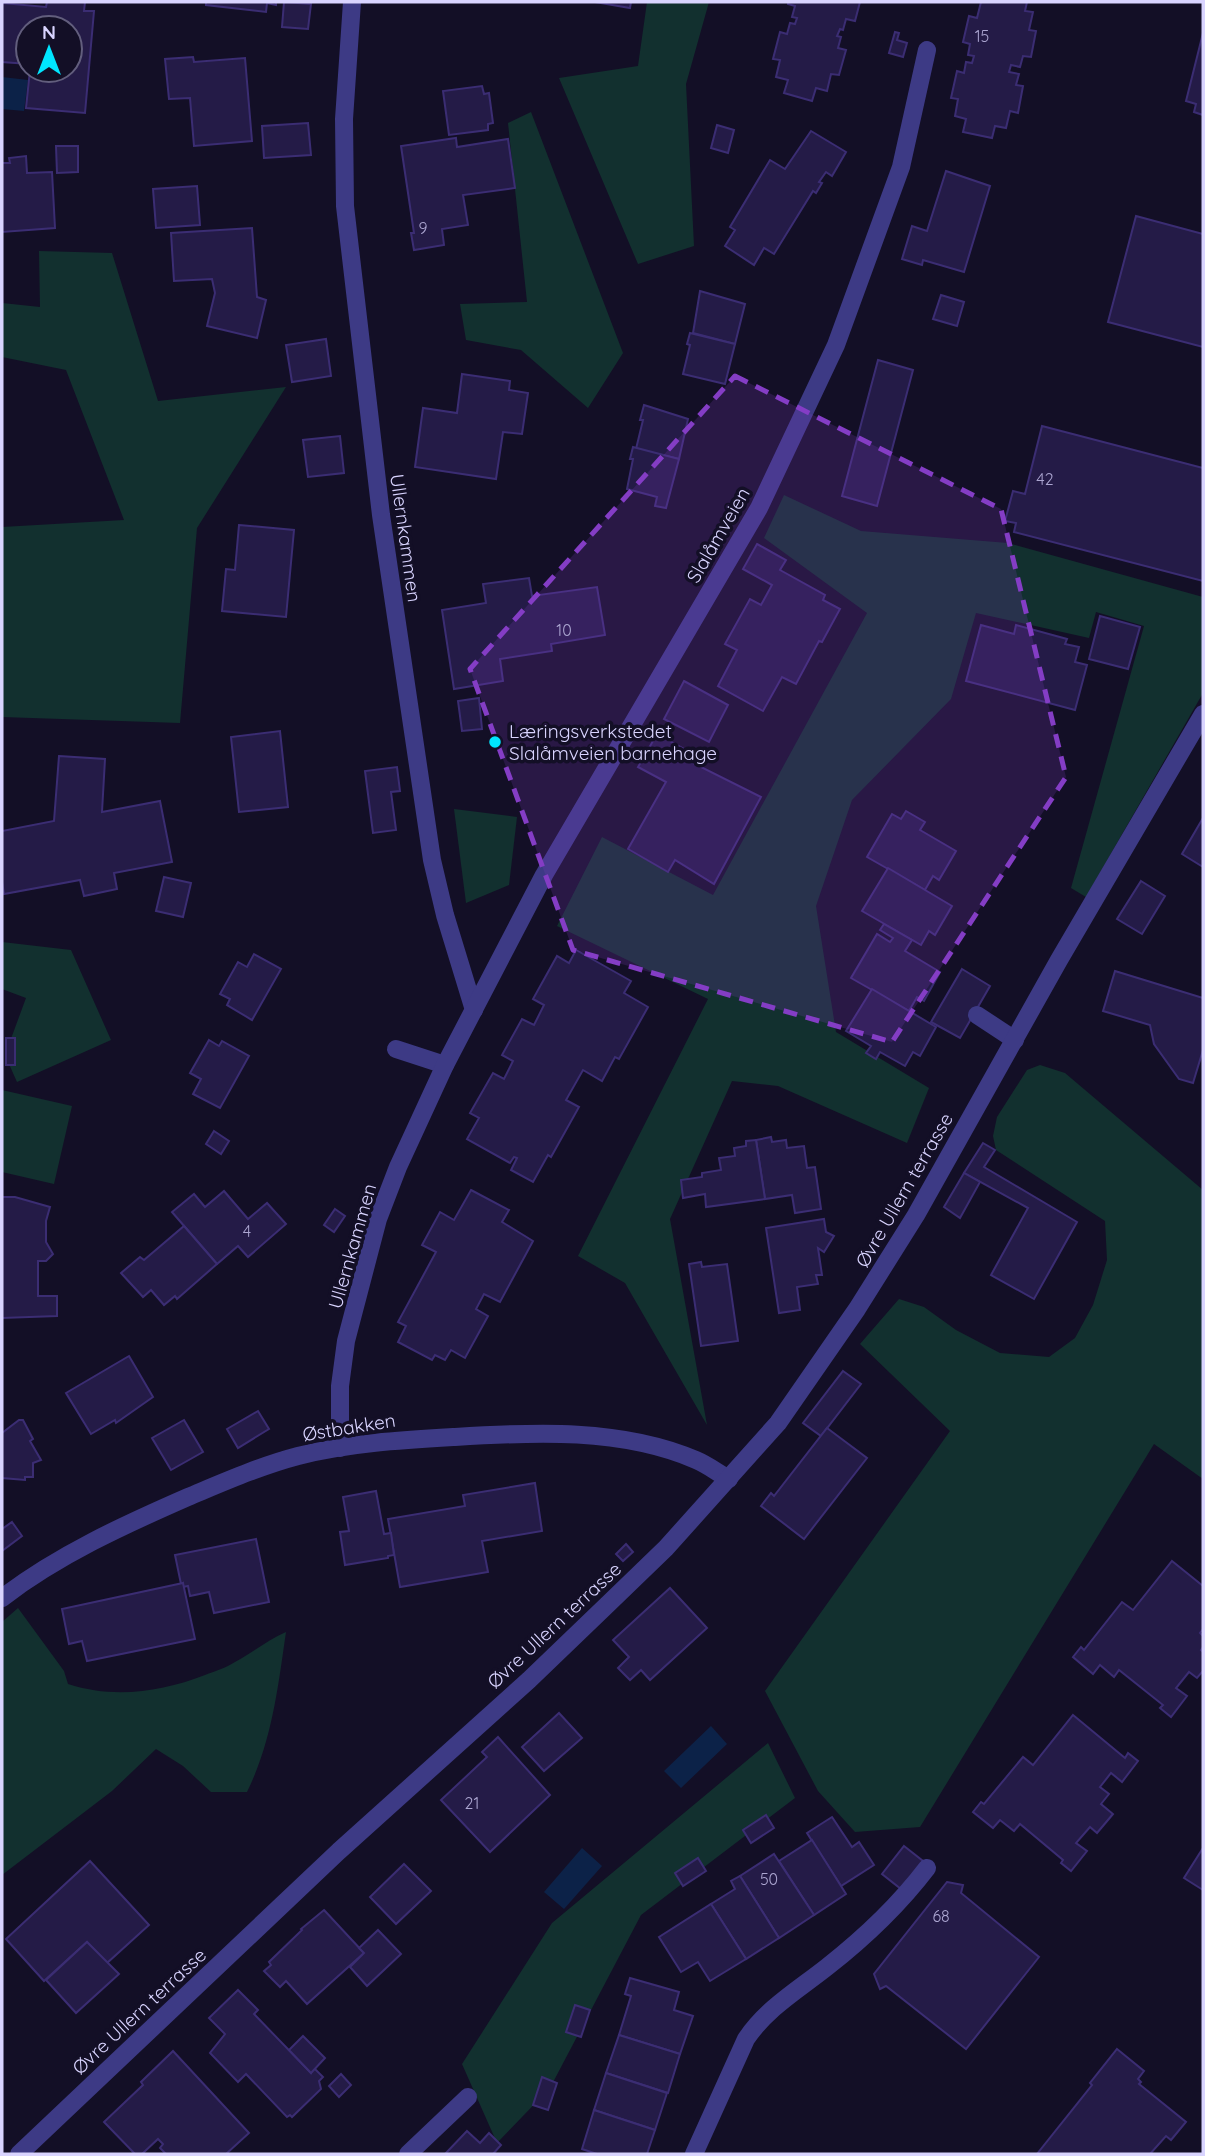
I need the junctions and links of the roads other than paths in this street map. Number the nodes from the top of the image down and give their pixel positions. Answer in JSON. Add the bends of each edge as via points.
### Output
{"nodes":[{"id":1,"x":352,"y":2,"type":"edge"},
{"id":2,"x":927,"y":50,"type":"dead end"},
{"id":3,"x":1203,"y":714,"type":"edge"},
{"id":4,"x":474,"y":1010,"type":"junction"},
{"id":5,"x":977,"y":1015,"type":"dead end"},
{"id":6,"x":1015,"y":1040,"type":"junction"},
{"id":7,"x":396,"y":1049,"type":"dead end"},
{"id":8,"x":445,"y":1065,"type":"junction"},
{"id":9,"x":340,"y":1448,"type":"junction"},
{"id":10,"x":729,"y":1479,"type":"junction"},
{"id":11,"x":2,"y":1598,"type":"edge"},
{"id":12,"x":927,"y":1868,"type":"dead end"},
{"id":13,"x":468,"y":2096,"type":"dead end"},
{"id":14,"x":19,"y":2154,"type":"edge"},
{"id":15,"x":408,"y":2154,"type":"edge"},
{"id":16,"x":694,"y":2154,"type":"edge"}],
"edges":[{"from":1,"to":4,"type":"street","name":"Ullernkammen","via":[[344,119],[345,206],[381,515],[432,860]]},
{"from":2,"to":4,"type":"street","name":"Slalåmveien","via":[[901,167],[836,345],[759,508],[544,874]]},
{"from":3,"to":6,"type":"street","name":"Øvre Ullern terrasse"},
{"from":4,"to":8,"type":"street","name":"Ullernkammen"},
{"from":5,"to":6,"type":"street"},
{"from":6,"to":10,"type":"street","name":"Øvre Ullern terrasse","via":[[863,1299],[778,1423]]},
{"from":7,"to":8,"type":"street"},
{"from":8,"to":9,"type":"street","name":"Ullernkammen","via":[[378,1220],[346,1341]]},
{"from":9,"to":10,"type":"street","name":"Østbakken","via":[[503,1433],[569,1435],[665,1449]]},
{"from":9,"to":11,"type":"street","name":"Østbakken","via":[[252,1470],[141,1518],[74,1551]]},
{"from":10,"to":14,"type":"street","name":"Øvre Ullern terrasse","via":[[666,1548],[529,1680],[339,1851]]},
{"from":12,"to":16,"type":"street","via":[[892,1911],[757,2022]]},
{"from":13,"to":15,"type":"street"}]}
